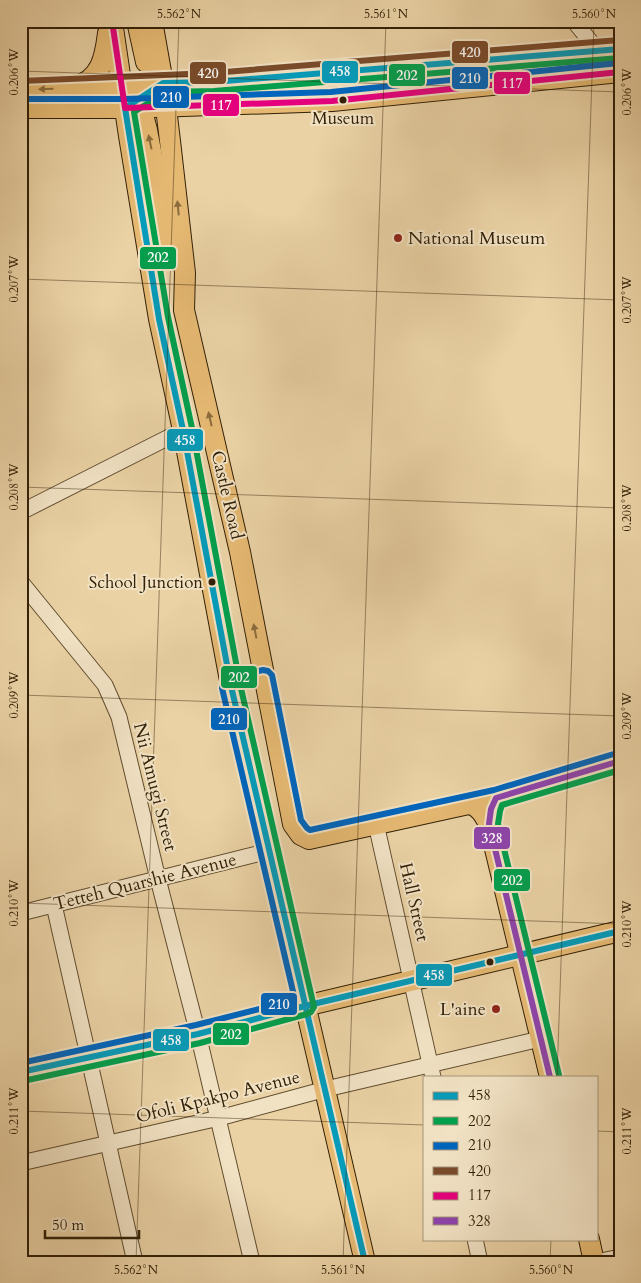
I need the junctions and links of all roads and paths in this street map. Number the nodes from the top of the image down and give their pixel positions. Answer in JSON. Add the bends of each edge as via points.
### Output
{"nodes":[{"id":1,"x":111,"y":21,"type":"edge"},
{"id":2,"x":574,"y":21,"type":"edge"},
{"id":3,"x":147,"y":24,"type":"edge"},
{"id":4,"x":620,"y":50,"type":"edge"},
{"id":5,"x":598,"y":51,"type":"junction"},
{"id":6,"x":620,"y":72,"type":"edge"},
{"id":7,"x":214,"y":82,"type":"junction"},
{"id":8,"x":156,"y":85,"type":"junction"},
{"id":9,"x":72,"y":88,"type":"junction"},
{"id":10,"x":21,"y":90,"type":"edge"},
{"id":11,"x":131,"y":100,"type":"junction"},
{"id":12,"x":207,"y":105,"type":"junction"},
{"id":13,"x":166,"y":106,"type":"junction"},
{"id":14,"x":21,"y":108,"type":"edge"},
{"id":15,"x":82,"y":108,"type":"junction"},
{"id":16,"x":128,"y":136,"type":"junction"},
{"id":17,"x":170,"y":141,"type":"junction"},
{"id":18,"x":184,"y":310,"type":"junction"},
{"id":19,"x":183,"y":430,"type":"junction"},
{"id":20,"x":21,"y":512,"type":"edge"},
{"id":21,"x":21,"y":582,"type":"edge"},
{"id":22,"x":264,"y":679,"type":"junction"},
{"id":23,"x":231,"y":686,"type":"junction"},
{"id":24,"x":620,"y":761,"type":"edge"},
{"id":25,"x":496,"y":798,"type":"junction"},
{"id":26,"x":470,"y":804,"type":"junction"},
{"id":27,"x":376,"y":824,"type":"junction"},
{"id":28,"x":489,"y":824,"type":"junction"},
{"id":29,"x":269,"y":851,"type":"junction"},
{"id":30,"x":158,"y":879,"type":"junction"},
{"id":31,"x":54,"y":905,"type":"junction"},
{"id":32,"x":21,"y":912,"type":"edge"},
{"id":33,"x":620,"y":931,"type":"edge"},
{"id":34,"x":519,"y":954,"type":"junction"},
{"id":35,"x":412,"y":981,"type":"junction"},
{"id":36,"x":306,"y":1006,"type":"junction"},
{"id":37,"x":198,"y":1034,"type":"junction"},
{"id":38,"x":540,"y":1039,"type":"junction"},
{"id":39,"x":90,"y":1059,"type":"junction"},
{"id":40,"x":432,"y":1071,"type":"edge"},
{"id":41,"x":21,"y":1072,"type":"edge"},
{"id":42,"x":550,"y":1076,"type":"edge"},
{"id":43,"x":326,"y":1089,"type":"junction"},
{"id":44,"x":218,"y":1118,"type":"junction"},
{"id":45,"x":107,"y":1143,"type":"junction"},
{"id":46,"x":21,"y":1163,"type":"edge"},
{"id":47,"x":475,"y":1240,"type":"edge"},
{"id":48,"x":589,"y":1240,"type":"edge"},
{"id":49,"x":620,"y":1257,"type":"edge"},
{"id":50,"x":135,"y":1262,"type":"edge"},
{"id":51,"x":252,"y":1262,"type":"edge"},
{"id":52,"x":365,"y":1262,"type":"edge"},
{"id":53,"x":480,"y":1262,"type":"edge"},
{"id":54,"x":595,"y":1262,"type":"edge"}],
"edges":[{"from":1,"to":9,"type":"main road","via":[[98,73]]},
{"from":1,"to":11,"type":"main road","name":"Castle Road"},
{"from":2,"to":5,"type":"street"},
{"from":3,"to":7,"type":"main road","via":[[175,68]]},
{"from":3,"to":8,"type":"main road","name":"Castle Road"},
{"from":4,"to":5,"type":"main road"},
{"from":5,"to":7,"type":"main road"},
{"from":6,"to":12,"type":"main road","via":[[374,98]]},
{"from":7,"to":8,"type":"main road"},
{"from":8,"to":11,"type":"main road"},
{"from":8,"to":13,"type":"main road","name":"Castle Road"},
{"from":9,"to":10,"type":"main road","one_way":true},
{"from":9,"to":11,"type":"main road"},
{"from":11,"to":13,"type":"main road"},
{"from":11,"to":15,"type":"main road"},
{"from":11,"to":16,"type":"main road","name":"Castle Road"},
{"from":18,"to":11,"type":"main road","one_way":true,"via":[[176,285],[153,156]]},
{"from":12,"to":13,"type":"main road"},
{"from":12,"to":17,"type":"main road","via":[[186,117]]},
{"from":13,"to":17,"type":"main road","name":"Castle Road"},
{"from":14,"to":15,"type":"main road"},
{"from":15,"to":16,"type":"main road","via":[[111,117]]},
{"from":16,"to":19,"type":"main road","name":"Castle Road","via":[[159,319]]},
{"from":18,"to":17,"type":"main road","name":"Castle Road","one_way":true,"via":[[185,273]]},
{"from":22,"to":18,"type":"main road","name":"Castle Road","one_way":true,"via":[[240,552]]},
{"from":19,"to":20,"type":"street"},
{"from":19,"to":23,"type":"main road","name":"Castle Road"},
{"from":21,"to":30,"type":"street","name":"Nii Amugi Street","via":[[105,685],[112,700],[119,717]]},
{"from":22,"to":23,"type":"main road"},
{"from":22,"to":27,"type":"main road","name":"Castle Road","via":[[293,824],[301,835],[309,839]]},
{"from":23,"to":29,"type":"main road","name":"Castle Road"},
{"from":24,"to":25,"type":"street"},
{"from":25,"to":26,"type":"main road"},
{"from":25,"to":28,"type":"main road"},
{"from":26,"to":27,"type":"main road"},
{"from":26,"to":28,"type":"main road","via":[[482,812]]},
{"from":27,"to":35,"type":"street","name":"Hall Street"},
{"from":28,"to":34,"type":"main road"},
{"from":29,"to":30,"type":"street","name":"Tetteh Quarshie Avenue"},
{"from":29,"to":36,"type":"main road","name":"Castle Road"},
{"from":30,"to":31,"type":"street","name":"Tetteh Quarshie Avenue"},
{"from":30,"to":37,"type":"street","name":"Nii Amugi Street"},
{"from":31,"to":32,"type":"street","name":"Tetteh Quarshie Avenue"},
{"from":31,"to":39,"type":"street"},
{"from":33,"to":34,"type":"main road"},
{"from":34,"to":35,"type":"main road"},
{"from":34,"to":38,"type":"main road"},
{"from":35,"to":36,"type":"main road"},
{"from":35,"to":40,"type":"street","name":"Hall Street"},
{"from":36,"to":37,"type":"main road"},
{"from":36,"to":43,"type":"main road","name":"Castle Road"},
{"from":37,"to":39,"type":"main road"},
{"from":37,"to":44,"type":"street","name":"Nii Amugi Street"},
{"from":38,"to":40,"type":"street","name":"Ofoli Kpakpo Avenue"},
{"from":38,"to":42,"type":"main road"},
{"from":39,"to":41,"type":"main road"},
{"from":39,"to":45,"type":"street"},
{"from":40,"to":43,"type":"street","name":"Ofoli Kpakpo Avenue"},
{"from":43,"to":44,"type":"street","name":"Ofoli Kpakpo Avenue"},
{"from":43,"to":52,"type":"main road","name":"Castle Road"},
{"from":44,"to":45,"type":"street","name":"Ofoli Kpakpo Avenue"},
{"from":44,"to":51,"type":"street","name":"Nii Amugi Street"},
{"from":45,"to":46,"type":"street","name":"Ofoli Kpakpo Avenue"},
{"from":45,"to":50,"type":"street"},
{"from":47,"to":53,"type":"street"},
{"from":48,"to":54,"type":"main road"},
{"from":49,"to":54,"type":"street"}]}
